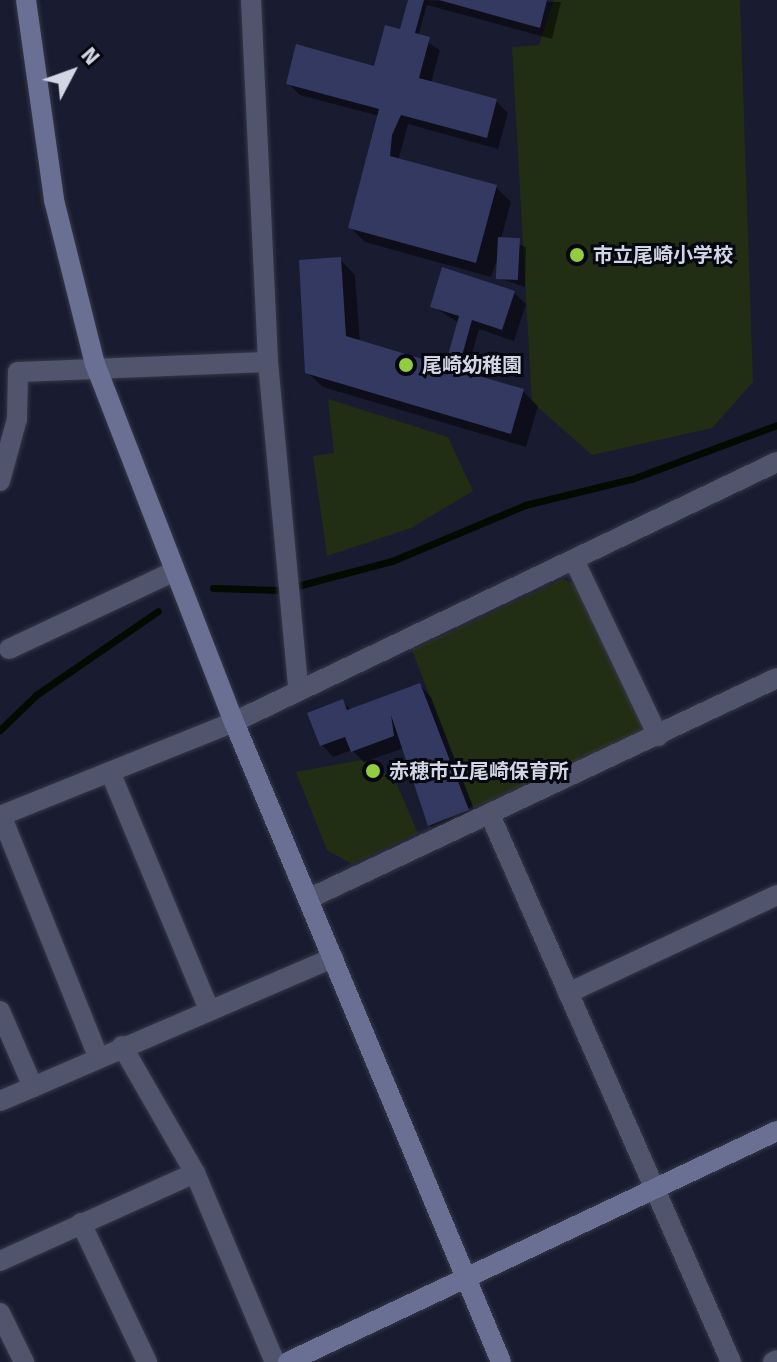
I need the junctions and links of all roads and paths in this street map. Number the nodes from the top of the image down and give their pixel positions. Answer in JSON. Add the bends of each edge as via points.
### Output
{"nodes":[{"id":1,"x":26,"y":0,"type":"edge"},
{"id":2,"x":251,"y":0,"type":"edge"},
{"id":3,"x":268,"y":362,"type":"junction"},
{"id":4,"x":95,"y":364,"type":"junction"},
{"id":5,"x":9,"y":371,"type":"edge"},
{"id":6,"x":777,"y":462,"type":"edge"},
{"id":7,"x":0,"y":481,"type":"edge"},
{"id":8,"x":575,"y":562,"type":"junction"},
{"id":9,"x":173,"y":572,"type":"junction"},
{"id":10,"x":3,"y":646,"type":"edge"},
{"id":11,"x":777,"y":678,"type":"edge"},
{"id":12,"x":298,"y":688,"type":"junction"},
{"id":13,"x":234,"y":722,"type":"junction"},
{"id":14,"x":658,"y":736,"type":"junction"},
{"id":15,"x":111,"y":774,"type":"junction"},
{"id":16,"x":0,"y":816,"type":"edge"},
{"id":17,"x":491,"y":817,"type":"junction"},
{"id":18,"x":777,"y":895,"type":"edge"},
{"id":19,"x":308,"y":899,"type":"junction"},
{"id":20,"x":333,"y":958,"type":"junction"},
{"id":21,"x":568,"y":993,"type":"junction"},
{"id":22,"x":209,"y":1010,"type":"junction"},
{"id":23,"x":0,"y":1011,"type":"edge"},
{"id":24,"x":122,"y":1046,"type":"junction"},
{"id":25,"x":98,"y":1056,"type":"junction"},
{"id":26,"x":33,"y":1087,"type":"junction"},
{"id":27,"x":0,"y":1101,"type":"edge"},
{"id":28,"x":777,"y":1131,"type":"edge"},
{"id":29,"x":195,"y":1173,"type":"junction"},
{"id":30,"x":660,"y":1187,"type":"junction"},
{"id":31,"x":81,"y":1223,"type":"junction"},
{"id":32,"x":0,"y":1261,"type":"edge"},
{"id":33,"x":466,"y":1278,"type":"junction"},
{"id":34,"x":0,"y":1313,"type":"edge"},
{"id":35,"x":24,"y":1362,"type":"edge"},
{"id":36,"x":147,"y":1362,"type":"edge"},
{"id":37,"x":275,"y":1362,"type":"edge"},
{"id":38,"x":288,"y":1362,"type":"edge"},
{"id":39,"x":501,"y":1362,"type":"edge"},
{"id":40,"x":731,"y":1362,"type":"edge"}],
"edges":[{"from":1,"to":4,"type":"street","via":[[54,200]]},
{"from":2,"to":3,"type":"street"},
{"from":3,"to":4,"type":"street"},
{"from":3,"to":12,"type":"street"},
{"from":4,"to":5,"type":"street"},
{"from":4,"to":9,"type":"street"},
{"from":5,"to":7,"type":"street","via":[[17,419]]},
{"from":6,"to":8,"type":"street"},
{"from":8,"to":12,"type":"street"},
{"from":8,"to":14,"type":"street"},
{"from":9,"to":10,"type":"street"},
{"from":9,"to":13,"type":"street"},
{"from":11,"to":14,"type":"street"},
{"from":12,"to":13,"type":"street"},
{"from":13,"to":15,"type":"street"},
{"from":13,"to":19,"type":"street"},
{"from":14,"to":17,"type":"street"},
{"from":15,"to":16,"type":"street"},
{"from":15,"to":22,"type":"street"},
{"from":16,"to":25,"type":"street"},
{"from":17,"to":19,"type":"street"},
{"from":17,"to":21,"type":"street"},
{"from":18,"to":21,"type":"street"},
{"from":19,"to":20,"type":"street"},
{"from":20,"to":22,"type":"street"},
{"from":20,"to":33,"type":"street"},
{"from":21,"to":30,"type":"street"},
{"from":22,"to":24,"type":"street"},
{"from":23,"to":26,"type":"street"},
{"from":24,"to":25,"type":"street"},
{"from":24,"to":29,"type":"street"},
{"from":25,"to":26,"type":"street"},
{"from":26,"to":27,"type":"street"},
{"from":28,"to":30,"type":"street"},
{"from":29,"to":31,"type":"street"},
{"from":29,"to":37,"type":"street"},
{"from":30,"to":33,"type":"street"},
{"from":30,"to":40,"type":"street"},
{"from":31,"to":32,"type":"street"},
{"from":31,"to":36,"type":"street"},
{"from":33,"to":38,"type":"street"},
{"from":33,"to":39,"type":"street"},
{"from":34,"to":35,"type":"street"}]}
